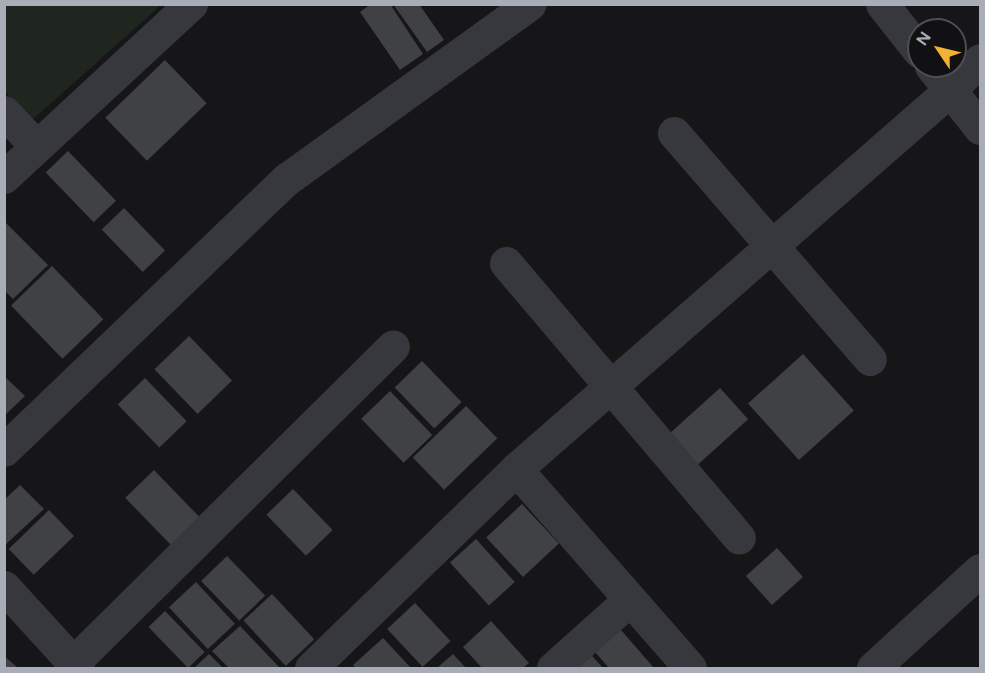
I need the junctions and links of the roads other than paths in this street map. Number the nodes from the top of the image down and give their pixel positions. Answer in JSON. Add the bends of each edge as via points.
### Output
{"nodes":[{"id":1,"x":191,"y":4,"type":"edge"},
{"id":2,"x":530,"y":4,"type":"edge"},
{"id":3,"x":882,"y":4,"type":"edge"},
{"id":4,"x":907,"y":36,"type":"edge"},
{"id":5,"x":981,"y":60,"type":"edge"},
{"id":6,"x":967,"y":66,"type":"edge"},
{"id":7,"x":940,"y":78,"type":"edge"},
{"id":8,"x":4,"y":112,"type":"edge"},
{"id":9,"x":981,"y":128,"type":"edge"},
{"id":10,"x":674,"y":133,"type":"dead end"},
{"id":11,"x":36,"y":147,"type":"junction"},
{"id":12,"x":4,"y":177,"type":"edge"},
{"id":13,"x":771,"y":246,"type":"junction"},
{"id":14,"x":506,"y":263,"type":"dead end"},
{"id":15,"x":393,"y":346,"type":"dead end"},
{"id":16,"x":870,"y":359,"type":"dead end"},
{"id":17,"x":611,"y":385,"type":"junction"},
{"id":18,"x":4,"y":450,"type":"edge"},
{"id":19,"x":516,"y":469,"type":"junction"},
{"id":20,"x":739,"y":538,"type":"dead end"},
{"id":21,"x":981,"y":570,"type":"edge"},
{"id":22,"x":4,"y":587,"type":"edge"},
{"id":23,"x":629,"y":600,"type":"junction"},
{"id":24,"x":76,"y":666,"type":"edge"},
{"id":25,"x":316,"y":667,"type":"edge"},
{"id":26,"x":553,"y":669,"type":"edge"},
{"id":27,"x":690,"y":669,"type":"edge"},
{"id":28,"x":873,"y":669,"type":"edge"}],
"edges":[{"from":1,"to":11,"type":"street"},
{"from":2,"to":18,"type":"street","via":[[287,179]]},
{"from":3,"to":4,"type":"street"},
{"from":5,"to":6,"type":"street"},
{"from":7,"to":9,"type":"street"},
{"from":7,"to":13,"type":"street"},
{"from":8,"to":11,"type":"street"},
{"from":10,"to":13,"type":"street"},
{"from":11,"to":12,"type":"street"},
{"from":13,"to":16,"type":"street"},
{"from":13,"to":17,"type":"street"},
{"from":14,"to":17,"type":"street"},
{"from":15,"to":24,"type":"street"},
{"from":17,"to":19,"type":"street"},
{"from":17,"to":20,"type":"street"},
{"from":19,"to":23,"type":"street"},
{"from":19,"to":25,"type":"street"},
{"from":21,"to":28,"type":"street"},
{"from":22,"to":24,"type":"street"},
{"from":23,"to":26,"type":"street"},
{"from":23,"to":27,"type":"street"}]}
